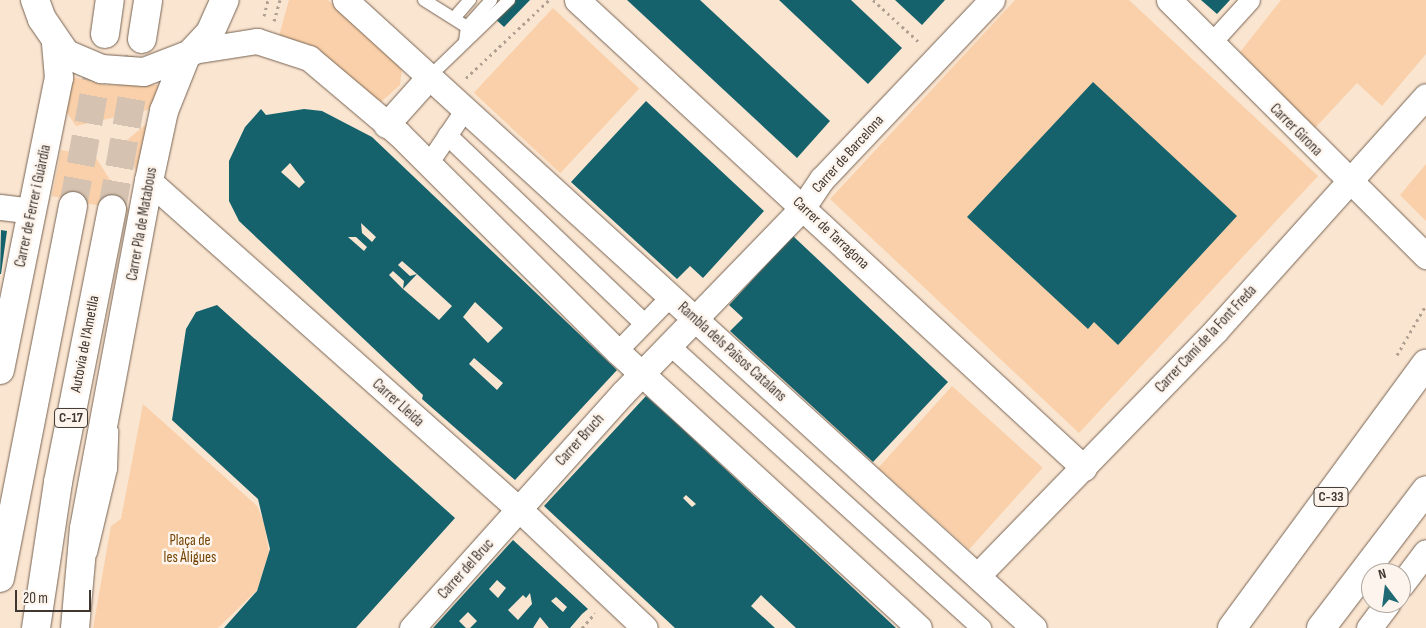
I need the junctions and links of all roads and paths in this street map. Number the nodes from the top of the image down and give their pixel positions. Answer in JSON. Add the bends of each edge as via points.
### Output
{"nodes":[{"id":1,"x":35,"y":0,"type":"edge"},
{"id":2,"x":110,"y":0,"type":"edge"},
{"id":3,"x":148,"y":0,"type":"edge"},
{"id":4,"x":225,"y":0,"type":"edge"},
{"id":5,"x":280,"y":0,"type":"edge"},
{"id":6,"x":345,"y":0,"type":"edge"},
{"id":7,"x":424,"y":0,"type":"edge"},
{"id":8,"x":470,"y":0,"type":"edge"},
{"id":9,"x":491,"y":0,"type":"edge"},
{"id":10,"x":509,"y":0,"type":"edge"},
{"id":11,"x":549,"y":0,"type":"edge"},
{"id":12,"x":577,"y":0,"type":"edge"},
{"id":13,"x":873,"y":0,"type":"edge"},
{"id":14,"x":992,"y":0,"type":"edge"},
{"id":15,"x":1169,"y":0,"type":"edge"},
{"id":16,"x":1250,"y":0,"type":"edge"},
{"id":17,"x":455,"y":17,"type":"junction"},
{"id":18,"x":273,"y":24,"type":"dead end"},
{"id":19,"x":466,"y":27,"type":"junction"},
{"id":20,"x":105,"y":34,"type":"tunnel mouth"},
{"id":21,"x":142,"y":39,"type":"tunnel mouth"},
{"id":22,"x":465,"y":42,"type":"junction"},
{"id":23,"x":56,"y":43,"type":"junction"},
{"id":24,"x":1211,"y":43,"type":"junction"},
{"id":25,"x":190,"y":53,"type":"junction"},
{"id":26,"x":937,"y":58,"type":"junction"},
{"id":27,"x":429,"y":77,"type":"junction"},
{"id":28,"x":461,"y":84,"type":"dead end"},
{"id":29,"x":1426,"y":96,"type":"edge"},
{"id":30,"x":459,"y":118,"type":"dead end"},
{"id":31,"x":386,"y":124,"type":"junction"},
{"id":32,"x":447,"y":135,"type":"junction"},
{"id":33,"x":434,"y":155,"type":"dead end"},
{"id":34,"x":149,"y":181,"type":"junction"},
{"id":35,"x":1349,"y":184,"type":"junction"},
{"id":36,"x":73,"y":206,"type":"tunnel mouth"},
{"id":37,"x":0,"y":207,"type":"edge"},
{"id":38,"x":803,"y":207,"type":"junction"},
{"id":39,"x":112,"y":209,"type":"tunnel mouth"},
{"id":40,"x":32,"y":211,"type":"junction"},
{"id":41,"x":1426,"y":256,"type":"edge"},
{"id":42,"x":662,"y":305,"type":"dead end"},
{"id":43,"x":694,"y":319,"type":"junction"},
{"id":44,"x":644,"y":324,"type":"junction"},
{"id":45,"x":626,"y":342,"type":"dead end"},
{"id":46,"x":677,"y":352,"type":"dead end"},
{"id":47,"x":1426,"y":364,"type":"edge"},
{"id":48,"x":0,"y":370,"type":"edge"},
{"id":49,"x":641,"y":373,"type":"junction"},
{"id":50,"x":1084,"y":468,"type":"junction"},
{"id":51,"x":1426,"y":490,"type":"edge"},
{"id":52,"x":519,"y":509,"type":"junction"},
{"id":53,"x":1426,"y":552,"type":"edge"},
{"id":54,"x":1411,"y":572,"type":"edge"},
{"id":55,"x":979,"y":574,"type":"junction"},
{"id":56,"x":0,"y":578,"type":"edge"},
{"id":57,"x":1380,"y":613,"type":"edge"},
{"id":58,"x":594,"y":615,"type":"dead end"},
{"id":59,"x":36,"y":628,"type":"edge"},
{"id":60,"x":75,"y":628,"type":"edge"},
{"id":61,"x":412,"y":628,"type":"edge"},
{"id":62,"x":582,"y":628,"type":"edge"},
{"id":63,"x":646,"y":628,"type":"edge"},
{"id":64,"x":919,"y":628,"type":"edge"},
{"id":65,"x":981,"y":628,"type":"edge"},
{"id":66,"x":1034,"y":628,"type":"edge"},
{"id":67,"x":1232,"y":628,"type":"edge"},
{"id":68,"x":1321,"y":628,"type":"edge"},
{"id":69,"x":1369,"y":628,"type":"edge"}],
"edges":[{"from":1,"to":23,"type":"main road"},
{"from":2,"to":20,"type":"main road"},
{"from":3,"to":21,"type":"main road"},
{"from":4,"to":25,"type":"main road","via":[[210,34]]},
{"from":5,"to":18,"type":"path"},
{"from":6,"to":27,"type":"street","name":"Rambla dels Països Catalans"},
{"from":7,"to":17,"type":"lane"},
{"from":8,"to":17,"type":"lane"},
{"from":9,"to":19,"type":"lane"},
{"from":10,"to":22,"type":"lane"},
{"from":11,"to":28,"type":"path"},
{"from":12,"to":38,"type":"street","name":"Carrer de Tarragona"},
{"from":13,"to":26,"type":"path"},
{"from":14,"to":26,"type":"street","name":"Carrer de Barcelona"},
{"from":15,"to":24,"type":"street","name":"Carrer Girona"},
{"from":16,"to":24,"type":"street"},
{"from":17,"to":19,"type":"lane"},
{"from":19,"to":22,"type":"lane"},
{"from":22,"to":27,"type":"lane"},
{"from":23,"to":25,"type":"main road","via":[[83,62],[123,73],[164,67]]},
{"from":23,"to":40,"type":"main road","name":"Carrer de Ferrer i Guàrdia","via":[[59,78]]},
{"from":24,"to":35,"type":"street","name":"Carrer Girona"},
{"from":25,"to":31,"type":"street","via":[[257,42],[309,58]]},
{"from":25,"to":34,"type":"main road","name":"Carrer Pla de Matabous","via":[[164,111]]},
{"from":26,"to":38,"type":"street","name":"Carrer de Barcelona","via":[[822,179]]},
{"from":27,"to":31,"type":"street"},
{"from":27,"to":43,"type":"street","name":"Rambla dels Països Catalans"},
{"from":29,"to":35,"type":"street","name":"Carrer Camí de la Font Freda"},
{"from":30,"to":32,"type":"street"},
{"from":31,"to":49,"type":"street"},
{"from":32,"to":33,"type":"street"},
{"from":32,"to":44,"type":"street"},
{"from":34,"to":52,"type":"street","name":"Carrer Lleida"},
{"from":34,"to":60,"type":"main road","name":"Carrer Pla de Matabous","via":[[109,396]]},
{"from":35,"to":41,"type":"street","name":"Carrer Girona"},
{"from":35,"to":50,"type":"street","name":"Carrer Camí de la Font Freda"},
{"from":36,"to":56,"type":"main road","number":"C-17"},
{"from":37,"to":40,"type":"street"},
{"from":38,"to":43,"type":"street","name":"Carrer de Barcelona"},
{"from":38,"to":50,"type":"street","name":"Carrer de Tarragona"},
{"from":39,"to":59,"type":"main road","name":"Autovia de l'Ametlla","number":"C-17","via":[[58,482]]},
{"from":40,"to":48,"type":"main road","name":"Carrer de Ferrer i Guàrdia"},
{"from":42,"to":44,"type":"street","name":"Rambla dels Països Catalans"},
{"from":43,"to":49,"type":"street","name":"Carrer de Barcelona"},
{"from":43,"to":55,"type":"street","name":"Rambla dels Països Catalans"},
{"from":44,"to":45,"type":"street","name":"Rambla dels Països Catalans"},
{"from":46,"to":65,"type":"street"},
{"from":47,"to":67,"type":"main road","number":"C-33"},
{"from":49,"to":52,"type":"street","name":"Carrer Bruch"},
{"from":49,"to":64,"type":"street"},
{"from":50,"to":55,"type":"street","name":"Carrer Camí de la Font Freda"},
{"from":51,"to":68,"type":"main road"},
{"from":52,"to":61,"type":"street","name":"Carrer del Bruc"},
{"from":52,"to":63,"type":"street","name":"Carrer Lleida"},
{"from":53,"to":54,"type":"street"},
{"from":55,"to":66,"type":"street","name":"Rambla dels Països Catalans"},
{"from":57,"to":69,"type":"street"},
{"from":58,"to":62,"type":"path"}]}
